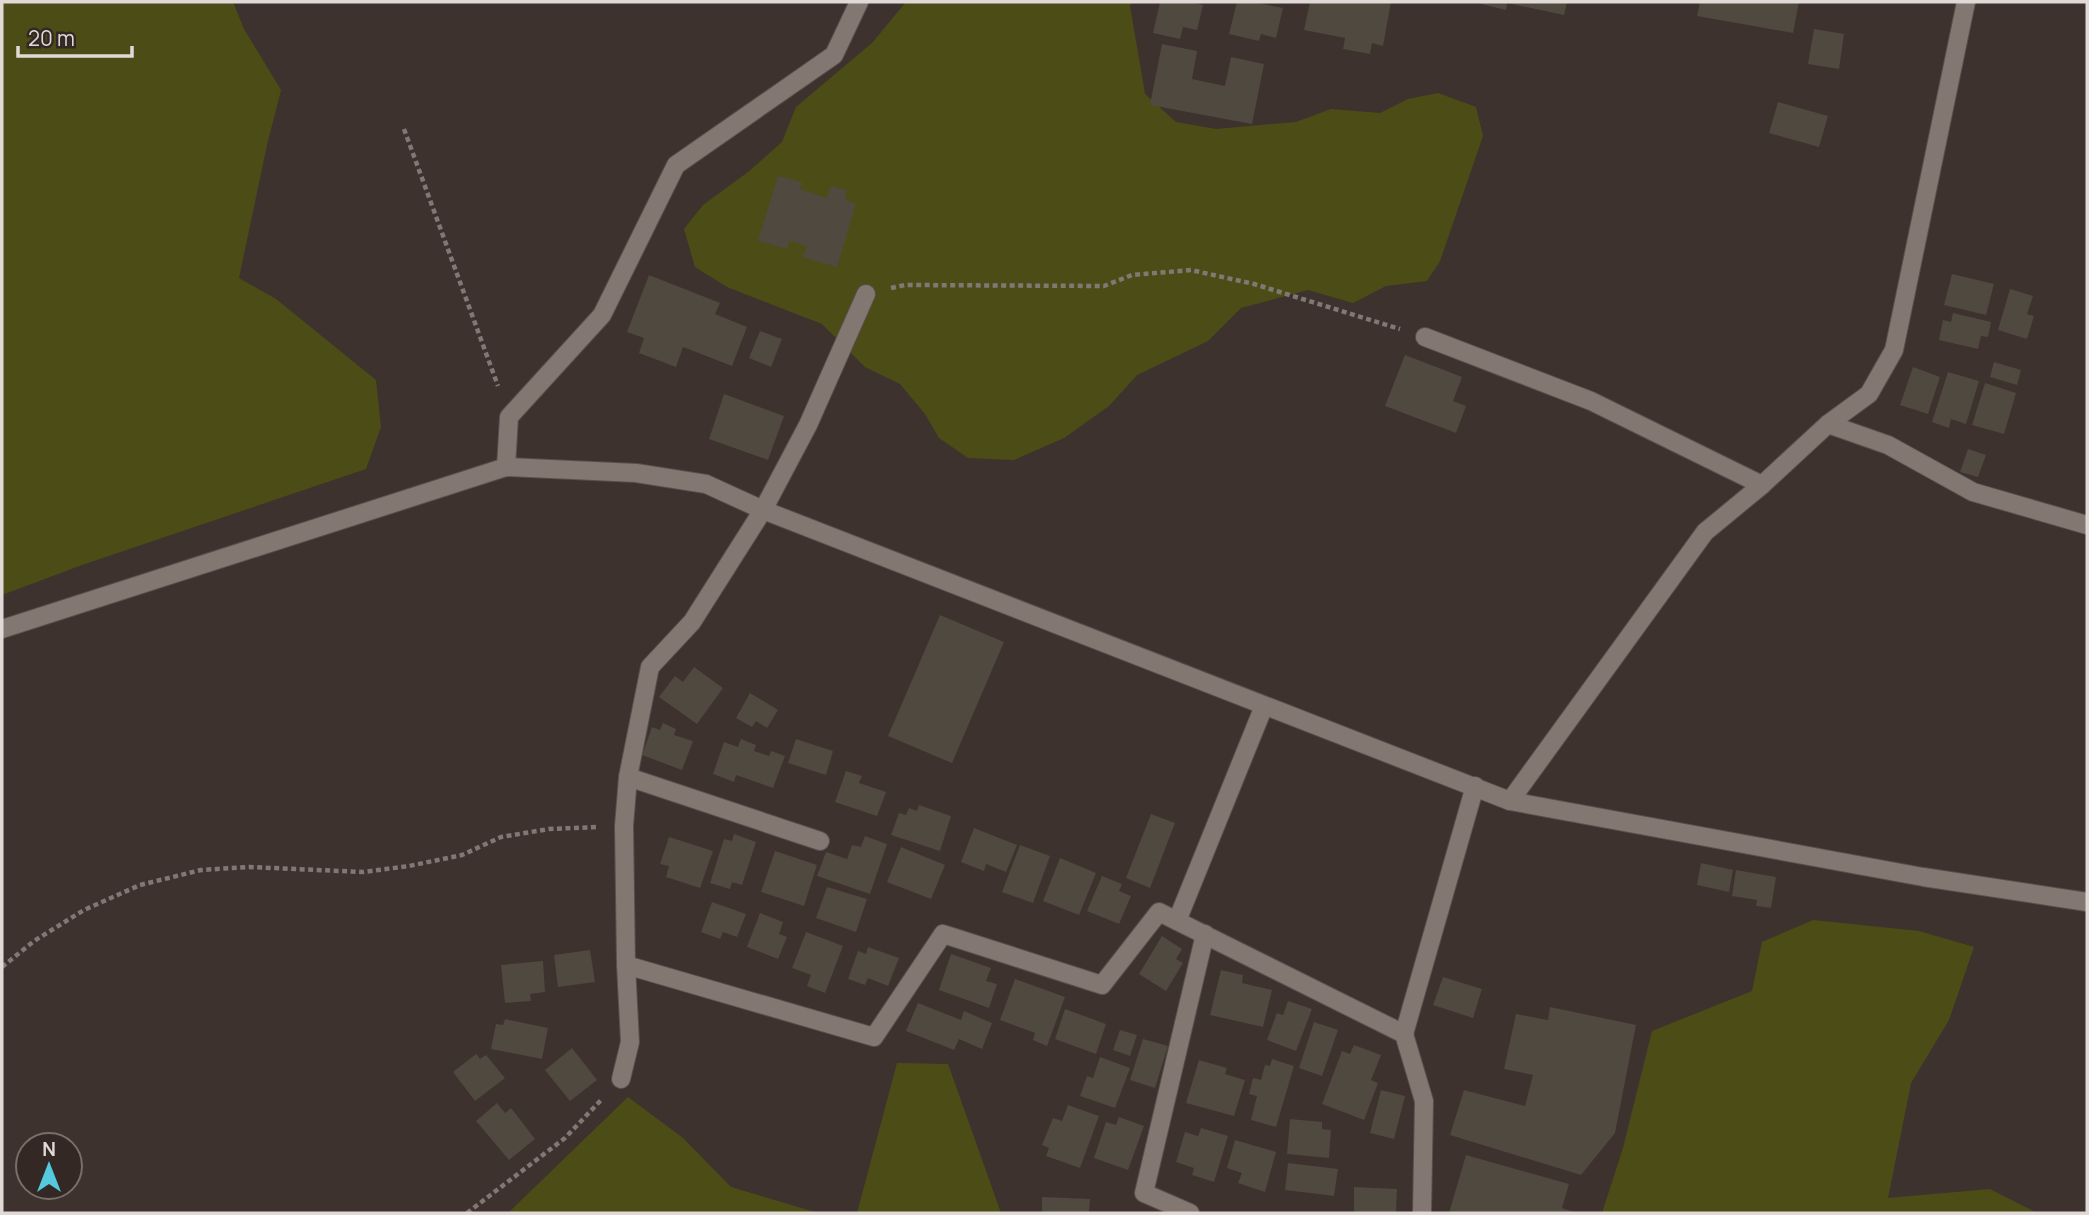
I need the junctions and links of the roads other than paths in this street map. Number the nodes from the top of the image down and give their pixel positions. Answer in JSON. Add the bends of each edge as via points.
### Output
{"nodes":[{"id":1,"x":859,"y":2,"type":"edge"},
{"id":2,"x":1966,"y":2,"type":"edge"},
{"id":3,"x":866,"y":294,"type":"road end"},
{"id":4,"x":1425,"y":337,"type":"road end"},
{"id":5,"x":1828,"y":424,"type":"junction"},
{"id":6,"x":506,"y":467,"type":"junction"},
{"id":7,"x":1762,"y":485,"type":"junction"},
{"id":8,"x":764,"y":510,"type":"junction"},
{"id":9,"x":2087,"y":526,"type":"edge"},
{"id":10,"x":2,"y":629,"type":"edge"},
{"id":11,"x":1264,"y":706,"type":"junction"},
{"id":12,"x":628,"y":777,"type":"junction"},
{"id":13,"x":1475,"y":786,"type":"junction"},
{"id":14,"x":1510,"y":801,"type":"junction"},
{"id":15,"x":820,"y":841,"type":"dead end"},
{"id":16,"x":2087,"y":902,"type":"edge"},
{"id":17,"x":1177,"y":921,"type":"junction"},
{"id":18,"x":1205,"y":934,"type":"junction"},
{"id":19,"x":626,"y":965,"type":"junction"},
{"id":20,"x":1404,"y":1034,"type":"junction"},
{"id":21,"x":621,"y":1079,"type":"road end"},
{"id":22,"x":1190,"y":1213,"type":"edge"},
{"id":23,"x":1422,"y":1213,"type":"edge"}],
"edges":[{"from":1,"to":6,"type":"street","via":[[834,55],[676,165],[602,315],[509,416]]},
{"from":2,"to":5,"type":"street","via":[[1894,350],[1870,394]]},
{"from":3,"to":8,"type":"street"},
{"from":4,"to":7,"type":"street","via":[[1591,401]]},
{"from":5,"to":7,"type":"street"},
{"from":5,"to":9,"type":"street","via":[[1888,445],[1973,492]]},
{"from":6,"to":8,"type":"street","via":[[636,473],[706,484]]},
{"from":6,"to":10,"type":"street"},
{"from":7,"to":14,"type":"street","via":[[1705,532]]},
{"from":8,"to":11,"type":"street"},
{"from":8,"to":12,"type":"street","via":[[692,622],[650,667]]},
{"from":11,"to":13,"type":"street"},
{"from":11,"to":17,"type":"street"},
{"from":12,"to":15,"type":"street"},
{"from":12,"to":19,"type":"street"},
{"from":13,"to":14,"type":"street"},
{"from":13,"to":20,"type":"street"},
{"from":14,"to":16,"type":"street","via":[[1923,877]]},
{"from":17,"to":18,"type":"street"},
{"from":17,"to":19,"type":"street","via":[[1159,912],[1102,985],[943,934],[874,1037]]},
{"from":18,"to":20,"type":"street"},
{"from":18,"to":22,"type":"street","via":[[1144,1193]]},
{"from":19,"to":21,"type":"street","via":[[631,1042]]},
{"from":20,"to":23,"type":"street","via":[[1424,1101]]}]}
